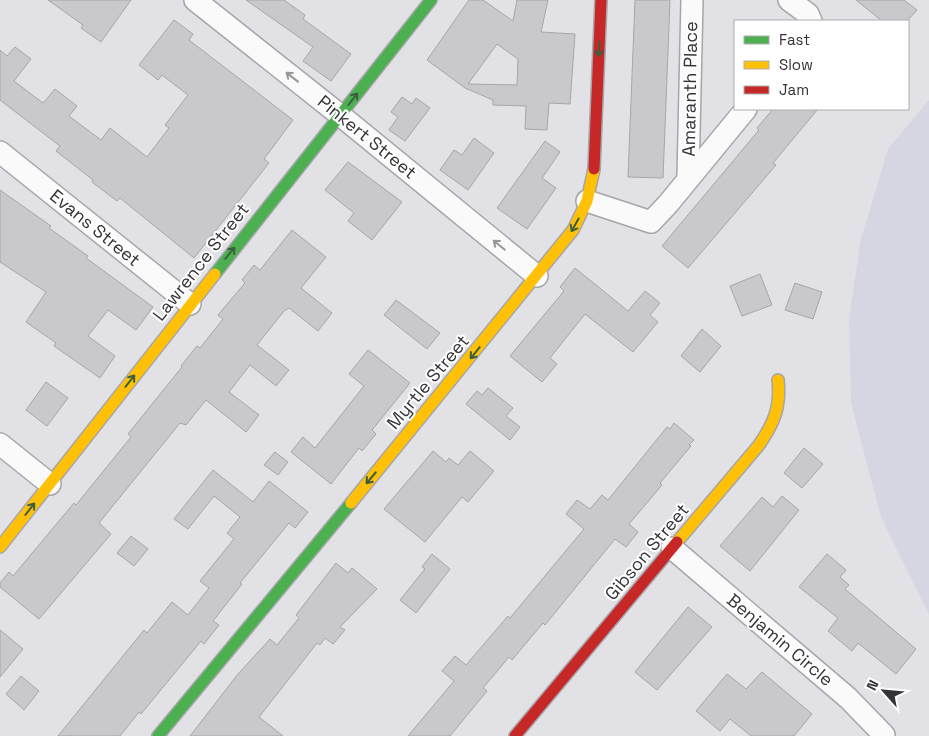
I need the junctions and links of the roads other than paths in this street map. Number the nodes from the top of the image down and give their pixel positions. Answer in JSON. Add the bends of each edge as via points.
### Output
{"nodes":[{"id":1,"x":195,"y":0,"type":"edge"},
{"id":2,"x":431,"y":0,"type":"edge"},
{"id":3,"x":602,"y":0,"type":"edge"},
{"id":4,"x":692,"y":0,"type":"edge"},
{"id":5,"x":789,"y":0,"type":"edge"},
{"id":6,"x":811,"y":20,"type":"edge"},
{"id":7,"x":745,"y":110,"type":"edge"},
{"id":8,"x":340,"y":115,"type":"junction"},
{"id":9,"x":0,"y":152,"type":"edge"},
{"id":10,"x":688,"y":178,"type":"junction"},
{"id":11,"x":588,"y":201,"type":"junction"},
{"id":12,"x":537,"y":276,"type":"junction"},
{"id":13,"x":190,"y":304,"type":"junction"},
{"id":14,"x":778,"y":380,"type":"dead end"},
{"id":15,"x":0,"y":444,"type":"edge"},
{"id":16,"x":50,"y":484,"type":"junction"},
{"id":17,"x":0,"y":548,"type":"edge"},
{"id":18,"x":672,"y":548,"type":"junction"},
{"id":19,"x":884,"y":735,"type":"edge"},
{"id":20,"x":158,"y":736,"type":"edge"},
{"id":21,"x":515,"y":736,"type":"edge"}],
"edges":[{"from":8,"to":1,"type":"street","name":"Pinkert Street","one_way":true},
{"from":8,"to":2,"type":"street","name":"Lawrence Street","one_way":true},
{"from":3,"to":11,"type":"street","name":"Myrtle Street","one_way":true,"via":[[594,164]]},
{"from":4,"to":10,"type":"street","name":"Amaranth Place"},
{"from":5,"to":6,"type":"street","via":[[808,14]]},
{"from":7,"to":10,"type":"street","name":"Amaranth Place"},
{"from":12,"to":8,"type":"street","name":"Pinkert Street","one_way":true},
{"from":13,"to":8,"type":"street","name":"Lawrence Street","one_way":true},
{"from":9,"to":13,"type":"street","name":"Evans Street"},
{"from":10,"to":11,"type":"street","name":"Amaranth Place","via":[[651,222]]},
{"from":11,"to":12,"type":"street","name":"Myrtle Street","one_way":true,"via":[[573,230]]},
{"from":12,"to":20,"type":"street","name":"Myrtle Street","one_way":true},
{"from":16,"to":13,"type":"street","name":"Lawrence Street","one_way":true},
{"from":14,"to":18,"type":"street","name":"Gibson Street","via":[[782,401],[774,423]]},
{"from":15,"to":16,"type":"street"},
{"from":17,"to":16,"type":"street","name":"Lawrence Street","one_way":true},
{"from":18,"to":19,"type":"street","name":"Benjamin Circle","via":[[848,698]]},
{"from":18,"to":21,"type":"street","name":"Gibson Street"}]}
